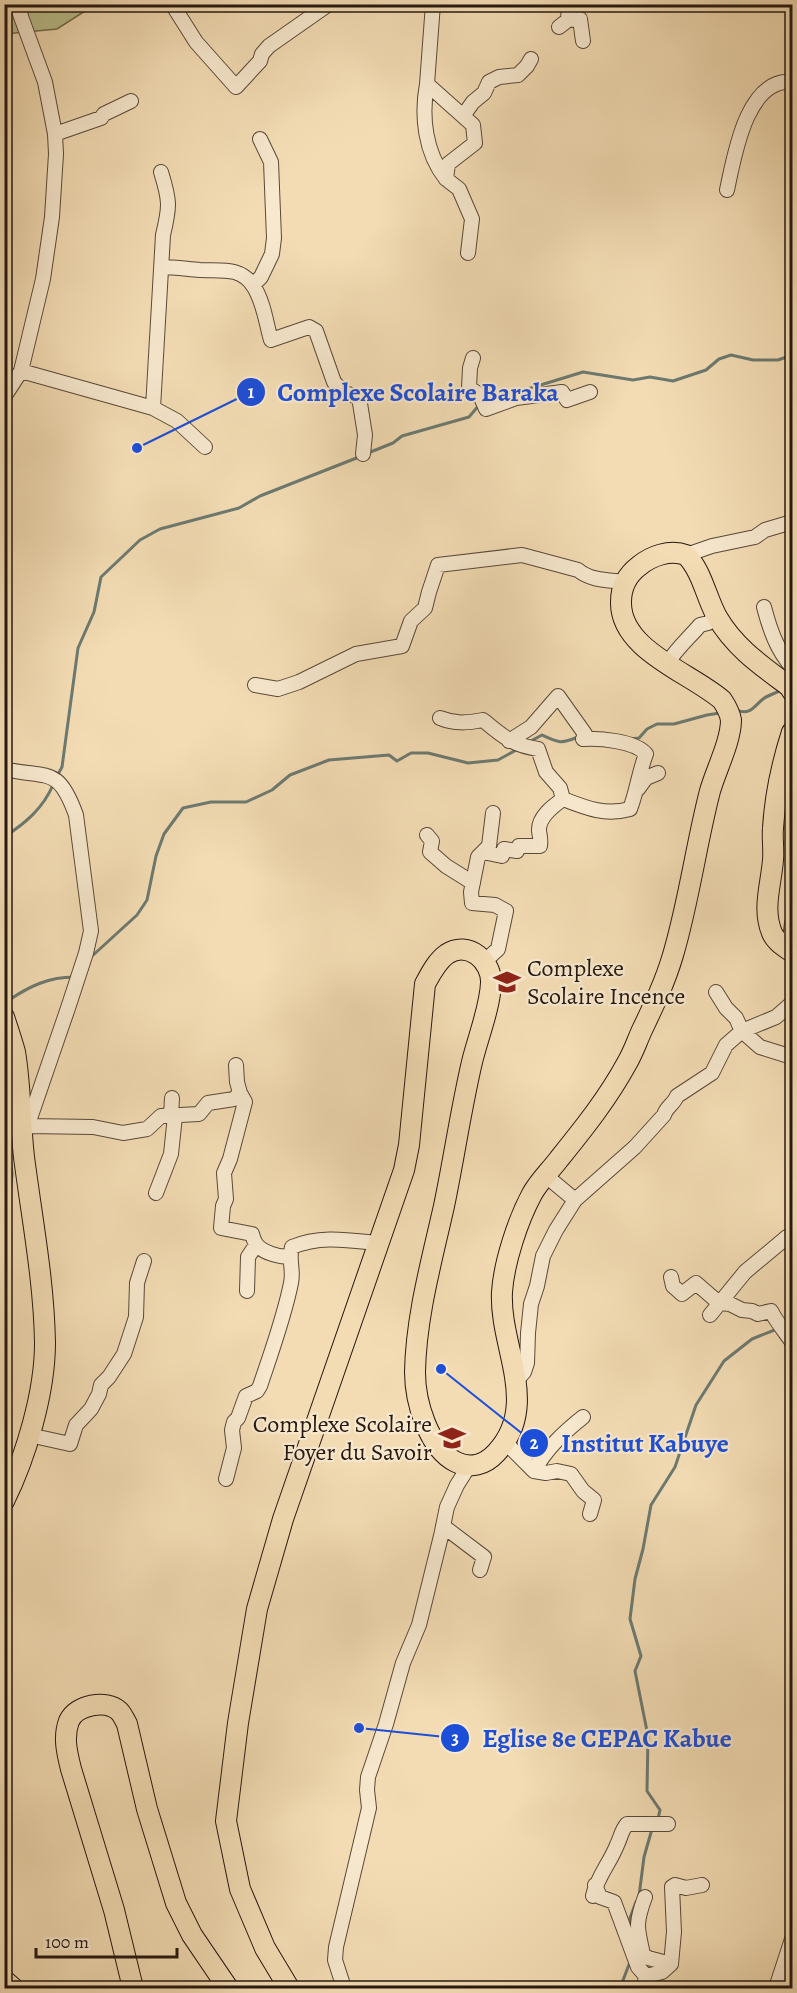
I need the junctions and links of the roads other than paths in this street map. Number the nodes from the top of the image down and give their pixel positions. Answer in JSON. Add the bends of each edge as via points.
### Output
{"nodes":[{"id":1,"x":23,"y":4,"type":"edge"},
{"id":2,"x":172,"y":4,"type":"edge"},
{"id":3,"x":329,"y":4,"type":"edge"},
{"id":4,"x":433,"y":4,"type":"edge"},
{"id":5,"x":569,"y":4,"type":"edge"},
{"id":6,"x":583,"y":41,"type":"dead end"},
{"id":7,"x":531,"y":59,"type":"dead end"},
{"id":8,"x":792,"y":82,"type":"edge"},
{"id":9,"x":427,"y":84,"type":"junction"},
{"id":10,"x":131,"y":101,"type":"dead end"},
{"id":11,"x":463,"y":116,"type":"junction"},
{"id":12,"x":55,"y":134,"type":"junction"},
{"id":13,"x":260,"y":139,"type":"dead end"},
{"id":14,"x":161,"y":172,"type":"dead end"},
{"id":15,"x":446,"y":178,"type":"junction"},
{"id":16,"x":727,"y":190,"type":"dead end"},
{"id":17,"x":468,"y":253,"type":"dead end"},
{"id":18,"x":162,"y":267,"type":"junction"},
{"id":19,"x":253,"y":285,"type":"junction"},
{"id":20,"x":473,"y":358,"type":"dead end"},
{"id":21,"x":21,"y":371,"type":"junction"},
{"id":22,"x":590,"y":392,"type":"dead end"},
{"id":23,"x":4,"y":398,"type":"edge"},
{"id":24,"x":153,"y":408,"type":"junction"},
{"id":25,"x":206,"y":447,"type":"dead end"},
{"id":26,"x":363,"y":454,"type":"dead end"},
{"id":27,"x":792,"y":522,"type":"edge"},
{"id":28,"x":686,"y":555,"type":"junction"},
{"id":29,"x":625,"y":582,"type":"junction"},
{"id":30,"x":764,"y":607,"type":"dead end"},
{"id":31,"x":717,"y":617,"type":"junction"},
{"id":32,"x":667,"y":664,"type":"junction"},
{"id":33,"x":792,"y":667,"type":"edge"},
{"id":34,"x":255,"y":685,"type":"dead end"},
{"id":35,"x":792,"y":685,"type":"edge"},
{"id":36,"x":440,"y":718,"type":"dead end"},
{"id":37,"x":792,"y":732,"type":"edge"},
{"id":38,"x":509,"y":741,"type":"junction"},
{"id":39,"x":782,"y":765,"type":"junction"},
{"id":40,"x":4,"y":769,"type":"edge"},
{"id":41,"x":658,"y":773,"type":"dead end"},
{"id":42,"x":792,"y":784,"type":"edge"},
{"id":43,"x":638,"y":789,"type":"junction"},
{"id":44,"x":563,"y":799,"type":"junction"},
{"id":45,"x":493,"y":813,"type":"dead end"},
{"id":46,"x":427,"y":835,"type":"dead end"},
{"id":47,"x":483,"y":852,"type":"junction"},
{"id":48,"x":473,"y":883,"type":"junction"},
{"id":49,"x":792,"y":923,"type":"edge"},
{"id":50,"x":787,"y":949,"type":"edge"},
{"id":51,"x":485,"y":961,"type":"junction"},
{"id":52,"x":716,"y":992,"type":"dead end"},
{"id":53,"x":792,"y":1003,"type":"edge"},
{"id":54,"x":6,"y":1028,"type":"edge"},
{"id":55,"x":742,"y":1031,"type":"junction"},
{"id":56,"x":792,"y":1057,"type":"edge"},
{"id":57,"x":236,"y":1065,"type":"dead end"},
{"id":58,"x":240,"y":1093,"type":"junction"},
{"id":59,"x":172,"y":1098,"type":"dead end"},
{"id":60,"x":173,"y":1116,"type":"junction"},
{"id":61,"x":25,"y":1133,"type":"junction"},
{"id":62,"x":545,"y":1175,"type":"junction"},
{"id":63,"x":156,"y":1193,"type":"dead end"},
{"id":64,"x":575,"y":1200,"type":"junction"},
{"id":65,"x":792,"y":1236,"type":"edge"},
{"id":66,"x":377,"y":1243,"type":"junction"},
{"id":67,"x":256,"y":1245,"type":"junction"},
{"id":68,"x":289,"y":1256,"type":"junction"},
{"id":69,"x":144,"y":1261,"type":"dead end"},
{"id":70,"x":671,"y":1277,"type":"dead end"},
{"id":71,"x":247,"y":1291,"type":"dead end"},
{"id":72,"x":719,"y":1303,"type":"junction"},
{"id":73,"x":710,"y":1316,"type":"dead end"},
{"id":74,"x":792,"y":1342,"type":"edge"},
{"id":75,"x":516,"y":1381,"type":"junction"},
{"id":76,"x":583,"y":1418,"type":"dead end"},
{"id":77,"x":29,"y":1435,"type":"junction"},
{"id":78,"x":506,"y":1442,"type":"junction"},
{"id":79,"x":469,"y":1466,"type":"junction"},
{"id":80,"x":534,"y":1471,"type":"junction"},
{"id":81,"x":226,"y":1479,"type":"dead end"},
{"id":82,"x":4,"y":1501,"type":"edge"},
{"id":83,"x":590,"y":1514,"type":"dead end"},
{"id":84,"x":443,"y":1526,"type":"junction"},
{"id":85,"x":480,"y":1570,"type":"dead end"},
{"id":86,"x":668,"y":1824,"type":"dead end"},
{"id":87,"x":702,"y":1885,"type":"dead end"},
{"id":88,"x":645,"y":1897,"type":"dead end"},
{"id":89,"x":792,"y":1939,"type":"edge"},
{"id":90,"x":671,"y":1964,"type":"junction"},
{"id":91,"x":787,"y":1974,"type":"edge"},
{"id":92,"x":4,"y":1980,"type":"edge"},
{"id":93,"x":645,"y":1982,"type":"edge"},
{"id":94,"x":13,"y":1989,"type":"edge"},
{"id":95,"x":133,"y":1989,"type":"edge"},
{"id":96,"x":228,"y":1989,"type":"edge"},
{"id":97,"x":289,"y":1989,"type":"edge"},
{"id":98,"x":344,"y":1989,"type":"edge"},
{"id":99,"x":776,"y":1989,"type":"edge"}],
"edges":[{"from":1,"to":12,"type":"street","via":[[20,14],[45,82]]},
{"from":2,"to":3,"type":"street","via":[[196,42],[236,87],[269,46]]},
{"from":4,"to":9,"type":"street"},
{"from":5,"to":6,"type":"street","via":[[563,23],[580,19]]},
{"from":7,"to":11,"type":"street","via":[[518,75],[489,82]]},
{"from":8,"to":16,"type":"street","via":[[773,86],[749,111],[738,138]]},
{"from":9,"to":11,"type":"street"},
{"from":9,"to":15,"type":"street","via":[[424,120],[429,146],[436,167]]},
{"from":10,"to":12,"type":"street","via":[[100,118]]},
{"from":11,"to":15,"type":"street","via":[[473,125],[475,142],[448,164]]},
{"from":12,"to":21,"type":"street","via":[[52,217],[43,279]]},
{"from":13,"to":19,"type":"street","via":[[271,162],[274,238],[272,254]]},
{"from":14,"to":18,"type":"street","via":[[169,206]]},
{"from":15,"to":17,"type":"street","via":[[459,189],[472,219]]},
{"from":18,"to":19,"type":"street","via":[[224,269],[243,276]]},
{"from":18,"to":24,"type":"street"},
{"from":19,"to":26,"type":"street","via":[[271,340],[309,327],[316,331],[334,382],[344,393],[359,397],[365,435]]},
{"from":20,"to":22,"type":"street","via":[[469,388],[480,395],[486,409],[516,398],[562,392],[567,400]]},
{"from":21,"to":23,"type":"street"},
{"from":21,"to":24,"type":"street"},
{"from":24,"to":25,"type":"street","via":[[177,421]]},
{"from":27,"to":28,"type":"street","via":[[755,537]]},
{"from":28,"to":29,"type":"highway","via":[[675,552],[648,559]]},
{"from":28,"to":31,"type":"highway"},
{"from":29,"to":32,"type":"highway","via":[[621,613],[627,628]]},
{"from":29,"to":34,"type":"street","via":[[596,579],[578,570],[522,555],[438,565],[425,608],[411,621],[402,646],[356,654],[278,688]]},
{"from":30,"to":33,"type":"street","via":[[781,654]]},
{"from":31,"to":32,"type":"street","via":[[700,624]]},
{"from":31,"to":35,"type":"highway","via":[[754,662]]},
{"from":32,"to":62,"type":"highway","via":[[722,700],[731,719],[729,732],[711,789],[674,954],[660,992],[614,1088]]},
{"from":36,"to":38,"type":"street","via":[[465,723],[483,720]]},
{"from":37,"to":39,"type":"highway"},
{"from":38,"to":43,"type":"street","via":[[531,727],[558,696],[585,734],[583,739],[628,745],[646,754]]},
{"from":38,"to":44,"type":"street","via":[[538,749],[546,772],[560,788]]},
{"from":39,"to":42,"type":"street","via":[[784,783]]},
{"from":39,"to":50,"type":"highway","via":[[767,912],[773,937]]},
{"from":40,"to":61,"type":"street","via":[[54,779],[70,798],[76,815],[92,931]]},
{"from":41,"to":43,"type":"street","via":[[646,778]]},
{"from":43,"to":44,"type":"street","via":[[630,808],[618,812],[594,811]]},
{"from":44,"to":47,"type":"street","via":[[542,818],[540,846],[519,846],[517,851],[504,849],[502,856]]},
{"from":45,"to":47,"type":"street","via":[[489,846]]},
{"from":46,"to":48,"type":"street","via":[[432,842],[430,852]]},
{"from":47,"to":48,"type":"street","via":[[478,857]]},
{"from":48,"to":51,"type":"street","via":[[472,903],[495,905],[506,911],[498,949]]},
{"from":49,"to":50,"type":"street"},
{"from":51,"to":66,"type":"highway","via":[[476,953],[448,953],[425,984],[409,1145],[404,1170]]},
{"from":51,"to":79,"type":"highway","via":[[491,974],[491,988],[421,1312],[415,1375],[423,1417],[434,1440],[455,1461]]},
{"from":52,"to":55,"type":"street"},
{"from":53,"to":55,"type":"street","via":[[776,1017]]},
{"from":54,"to":61,"type":"highway","via":[[15,1051]]},
{"from":55,"to":56,"type":"street","via":[[760,1047]]},
{"from":55,"to":64,"type":"street","via":[[726,1045],[712,1072],[677,1096],[635,1148]]},
{"from":57,"to":58,"type":"street"},
{"from":58,"to":60,"type":"street","via":[[234,1099],[208,1103],[199,1114]]},
{"from":58,"to":67,"type":"street","via":[[245,1102],[224,1173],[226,1199],[221,1228],[252,1234]]},
{"from":59,"to":60,"type":"street"},
{"from":60,"to":61,"type":"street","via":[[161,1116],[147,1129],[123,1133],[93,1126]]},
{"from":60,"to":63,"type":"street","via":[[171,1154]]},
{"from":61,"to":77,"type":"highway","via":[[45,1345],[42,1386]]},
{"from":62,"to":64,"type":"street"},
{"from":62,"to":75,"type":"highway","via":[[516,1232],[502,1292],[503,1318]]},
{"from":64,"to":75,"type":"street","via":[[543,1256],[531,1304],[527,1363]]},
{"from":65,"to":72,"type":"street","via":[[760,1258]]},
{"from":66,"to":68,"type":"street","via":[[336,1238],[307,1240],[292,1247]]},
{"from":66,"to":97,"type":"highway","via":[[280,1530],[257,1610],[226,1821],[240,1889],[264,1948]]},
{"from":67,"to":68,"type":"street","via":[[270,1253]]},
{"from":67,"to":71,"type":"street","via":[[248,1257]]},
{"from":68,"to":81,"type":"street","via":[[292,1282],[260,1386],[246,1396],[234,1422],[234,1448]]},
{"from":69,"to":77,"type":"street","via":[[137,1283],[136,1317],[124,1354],[101,1385],[91,1409],[75,1426],[70,1444]]},
{"from":70,"to":72,"type":"street","via":[[673,1286],[682,1294],[696,1283]]},
{"from":72,"to":73,"type":"street"},
{"from":72,"to":74,"type":"street","via":[[758,1314],[771,1311]]},
{"from":75,"to":78,"type":"highway","via":[[517,1417]]},
{"from":76,"to":80,"type":"street","via":[[564,1432]]},
{"from":77,"to":82,"type":"highway"},
{"from":78,"to":79,"type":"highway","via":[[483,1463]]},
{"from":78,"to":80,"type":"street"},
{"from":79,"to":84,"type":"street","via":[[447,1507]]},
{"from":80,"to":83,"type":"street","via":[[571,1474],[582,1491],[594,1500]]},
{"from":84,"to":85,"type":"street","via":[[484,1557]]},
{"from":84,"to":98,"type":"street","via":[[419,1624],[368,1777],[369,1808],[336,1947],[335,1960]]},
{"from":86,"to":93,"type":"street","via":[[627,1824],[594,1891],[614,1902]]},
{"from":87,"to":90,"type":"street","via":[[672,1887]]},
{"from":88,"to":90,"type":"street","via":[[637,1930],[643,1954]]},
{"from":89,"to":91,"type":"street"},
{"from":90,"to":93,"type":"street"},
{"from":91,"to":99,"type":"street"},
{"from":92,"to":94,"type":"highway"},
{"from":95,"to":96,"type":"highway","via":[[66,1746],[70,1718],[81,1708],[96,1705],[109,1705],[120,1712],[127,1724],[147,1809],[176,1903]]}]}
